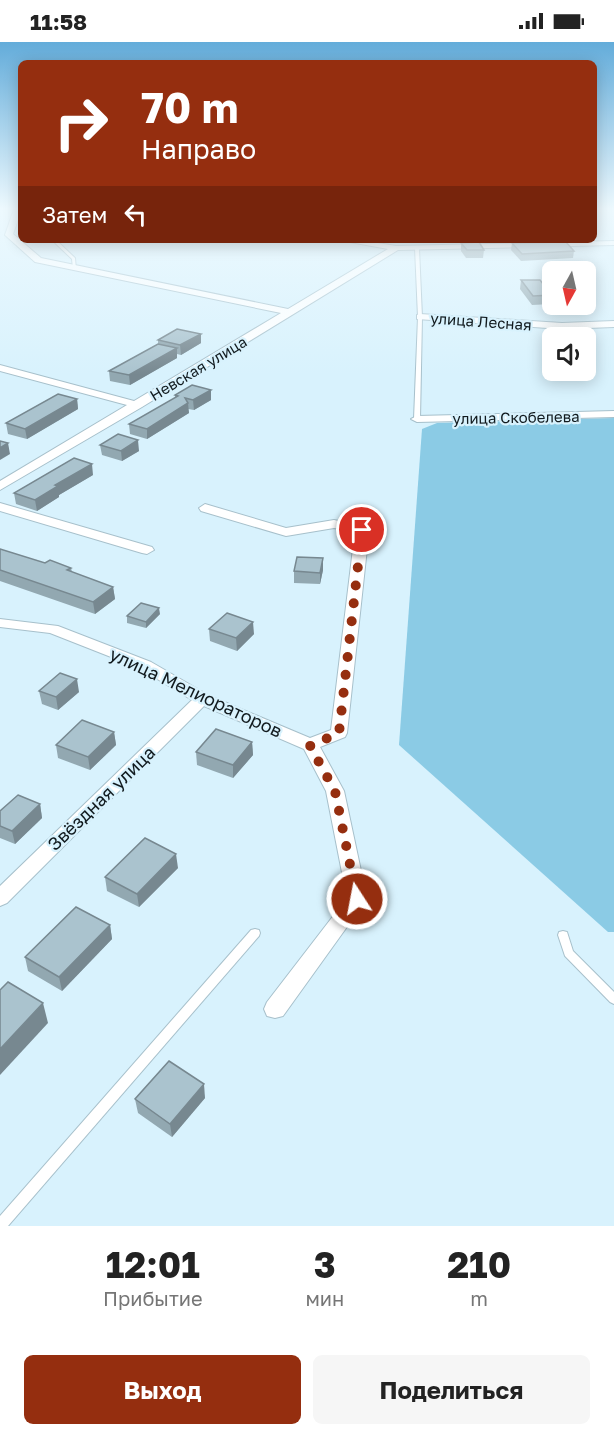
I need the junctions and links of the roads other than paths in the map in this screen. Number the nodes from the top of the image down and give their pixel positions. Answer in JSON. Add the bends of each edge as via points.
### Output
{"nodes":[{"id":1,"x":55,"y":264,"type":"edge"},
{"id":2,"x":75,"y":264,"type":"edge"},
{"id":3,"x":369,"y":264,"type":"edge"},
{"id":4,"x":418,"y":264,"type":"edge"},
{"id":5,"x":75,"y":269,"type":"junction"},
{"id":6,"x":290,"y":312,"type":"junction"},
{"id":7,"x":420,"y":317,"type":"junction"},
{"id":8,"x":614,"y":324,"type":"edge"},
{"id":9,"x":0,"y":368,"type":"edge"},
{"id":10,"x":138,"y":405,"type":"junction"},
{"id":11,"x":614,"y":414,"type":"edge"},
{"id":12,"x":417,"y":419,"type":"joint"},
{"id":13,"x":0,"y":486,"type":"edge"},
{"id":14,"x":0,"y":507,"type":"edge"},
{"id":15,"x":205,"y":508,"type":"dead end"},
{"id":16,"x":147,"y":550,"type":"dead end"},
{"id":17,"x":0,"y":623,"type":"edge"},
{"id":18,"x":202,"y":699,"type":"junction"},
{"id":19,"x":310,"y":746,"type":"junction"},
{"id":20,"x":0,"y":898,"type":"edge"},
{"id":21,"x":255,"y":933,"type":"dead end"},
{"id":22,"x":563,"y":935,"type":"dead end"},
{"id":23,"x":614,"y":999,"type":"edge"},
{"id":24,"x":276,"y":1009,"type":"dead end"},
{"id":25,"x":0,"y":1226,"type":"edge"}],
"edges":[{"from":1,"to":5,"type":"street"},
{"from":2,"to":5,"type":"lane"},
{"from":3,"to":6,"type":"street","name":"Невская улица"},
{"from":4,"to":7,"type":"lane"},
{"from":5,"to":6,"type":"street"},
{"from":6,"to":10,"type":"street","name":"Невская улица"},
{"from":7,"to":8,"type":"street","name":"улица Лесная","via":[[562,326]]},
{"from":7,"to":12,"type":"lane"},
{"from":9,"to":10,"type":"street"},
{"from":10,"to":13,"type":"street","name":"Невская улица"},
{"from":11,"to":12,"type":"street","name":"улица Скобелева"},
{"from":14,"to":16,"type":"street"},
{"from":15,"to":19,"type":"street","via":[[286,532],[334,524],[362,530],[339,733]]},
{"from":17,"to":18,"type":"street","name":"улица Мелиораторов","via":[[53,629],[145,665]]},
{"from":18,"to":19,"type":"street","name":"улица Мелиораторов"},
{"from":18,"to":20,"type":"street","name":"Звёздная улица"},
{"from":19,"to":24,"type":"street","via":[[335,791],[357,899]]},
{"from":21,"to":25,"type":"lane"},
{"from":22,"to":23,"type":"lane","via":[[568,953]]}]}
